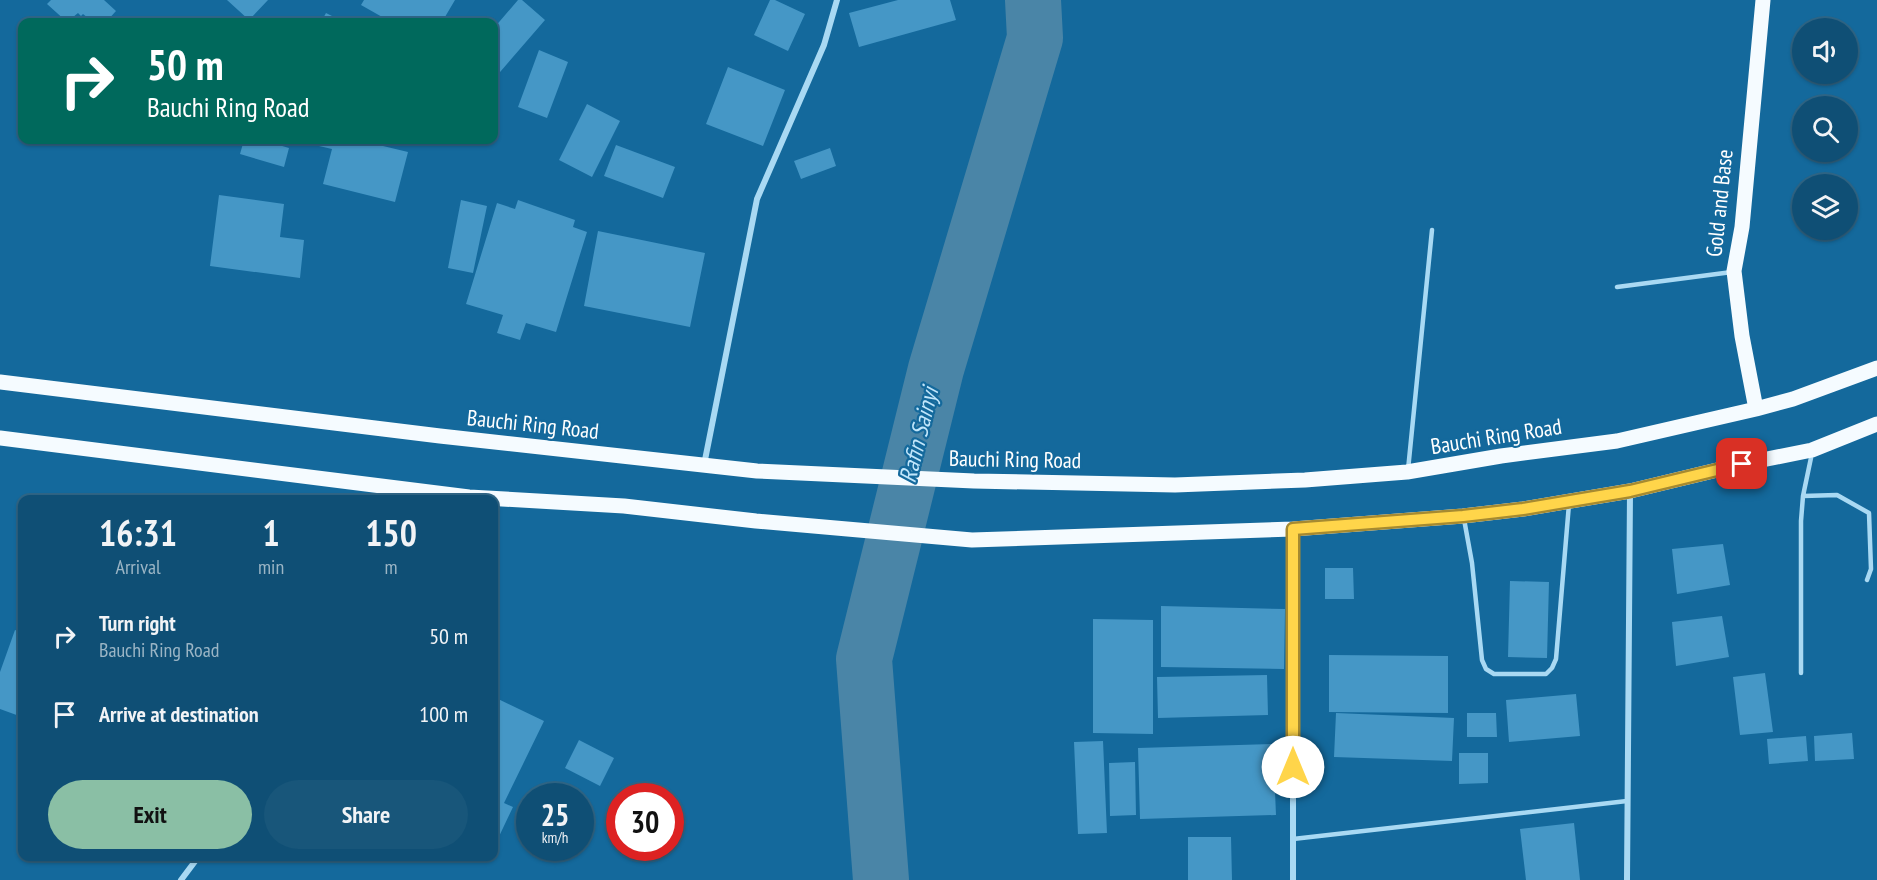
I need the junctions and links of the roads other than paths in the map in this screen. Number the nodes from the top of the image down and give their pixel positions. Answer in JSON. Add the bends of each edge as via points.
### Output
{"nodes":[{"id":1,"x":837,"y":0,"type":"edge"},
{"id":2,"x":1763,"y":0,"type":"edge"},
{"id":3,"x":1432,"y":230,"type":"dead end"},
{"id":4,"x":1734,"y":271,"type":"junction"},
{"id":5,"x":1617,"y":286,"type":"dead end"},
{"id":6,"x":1877,"y":368,"type":"edge"},
{"id":7,"x":0,"y":382,"type":"edge"},
{"id":8,"x":1756,"y":410,"type":"junction"},
{"id":9,"x":1877,"y":424,"type":"edge"},
{"id":10,"x":0,"y":438,"type":"edge"},
{"id":11,"x":1812,"y":450,"type":"junction"},
{"id":12,"x":704,"y":466,"type":"junction"},
{"id":13,"x":1407,"y":472,"type":"junction"},
{"id":14,"x":1630,"y":491,"type":"junction"},
{"id":15,"x":445,"y":495,"type":"edge"},
{"id":16,"x":1803,"y":496,"type":"junction"},
{"id":17,"x":498,"y":500,"type":"edge"},
{"id":18,"x":1570,"y":501,"type":"junction"},
{"id":19,"x":1463,"y":516,"type":"junction"},
{"id":20,"x":1293,"y":529,"type":"junction"},
{"id":21,"x":1867,"y":580,"type":"dead end"},
{"id":22,"x":1801,"y":674,"type":"dead end"},
{"id":23,"x":1628,"y":801,"type":"junction"},
{"id":24,"x":1293,"y":838,"type":"junction"},
{"id":25,"x":195,"y":861,"type":"edge"},
{"id":26,"x":181,"y":880,"type":"edge"},
{"id":27,"x":1293,"y":880,"type":"edge"},
{"id":28,"x":1627,"y":880,"type":"edge"}],
"edges":[{"from":1,"to":12,"type":"street","via":[[824,45],[757,199]]},
{"from":2,"to":4,"type":"main road","name":"Gold and Base","via":[[1742,227]]},
{"from":3,"to":13,"type":"lane"},
{"from":4,"to":5,"type":"lane"},
{"from":4,"to":8,"type":"main road","name":"Gold and Base"},
{"from":6,"to":8,"type":"main road","name":"Bauchi Ring Road"},
{"from":7,"to":12,"type":"main road","name":"Bauchi Ring Road"},
{"from":8,"to":13,"type":"main road","name":"Bauchi Ring Road","via":[[1617,441]]},
{"from":9,"to":11,"type":"main road"},
{"from":10,"to":15,"type":"main road"},
{"from":11,"to":14,"type":"main road"},
{"from":11,"to":16,"type":"lane"},
{"from":12,"to":13,"type":"main road","name":"Bauchi Ring Road","via":[[974,481],[1175,485]]},
{"from":14,"to":18,"type":"main road"},
{"from":14,"to":23,"type":"street"},
{"from":16,"to":21,"type":"lane","via":[[1837,495],[1869,513],[1871,569]]},
{"from":16,"to":22,"type":"lane"},
{"from":17,"to":20,"type":"main road","via":[[624,506],[972,540]]},
{"from":18,"to":19,"type":"main road"},
{"from":18,"to":19,"type":"lane","via":[[1556,659],[1545,674],[1494,674],[1486,669]]},
{"from":19,"to":20,"type":"main road"},
{"from":20,"to":24,"type":"street"},
{"from":23,"to":24,"type":"lane"},
{"from":23,"to":28,"type":"street"},
{"from":24,"to":27,"type":"street"},
{"from":25,"to":26,"type":"street"}]}
